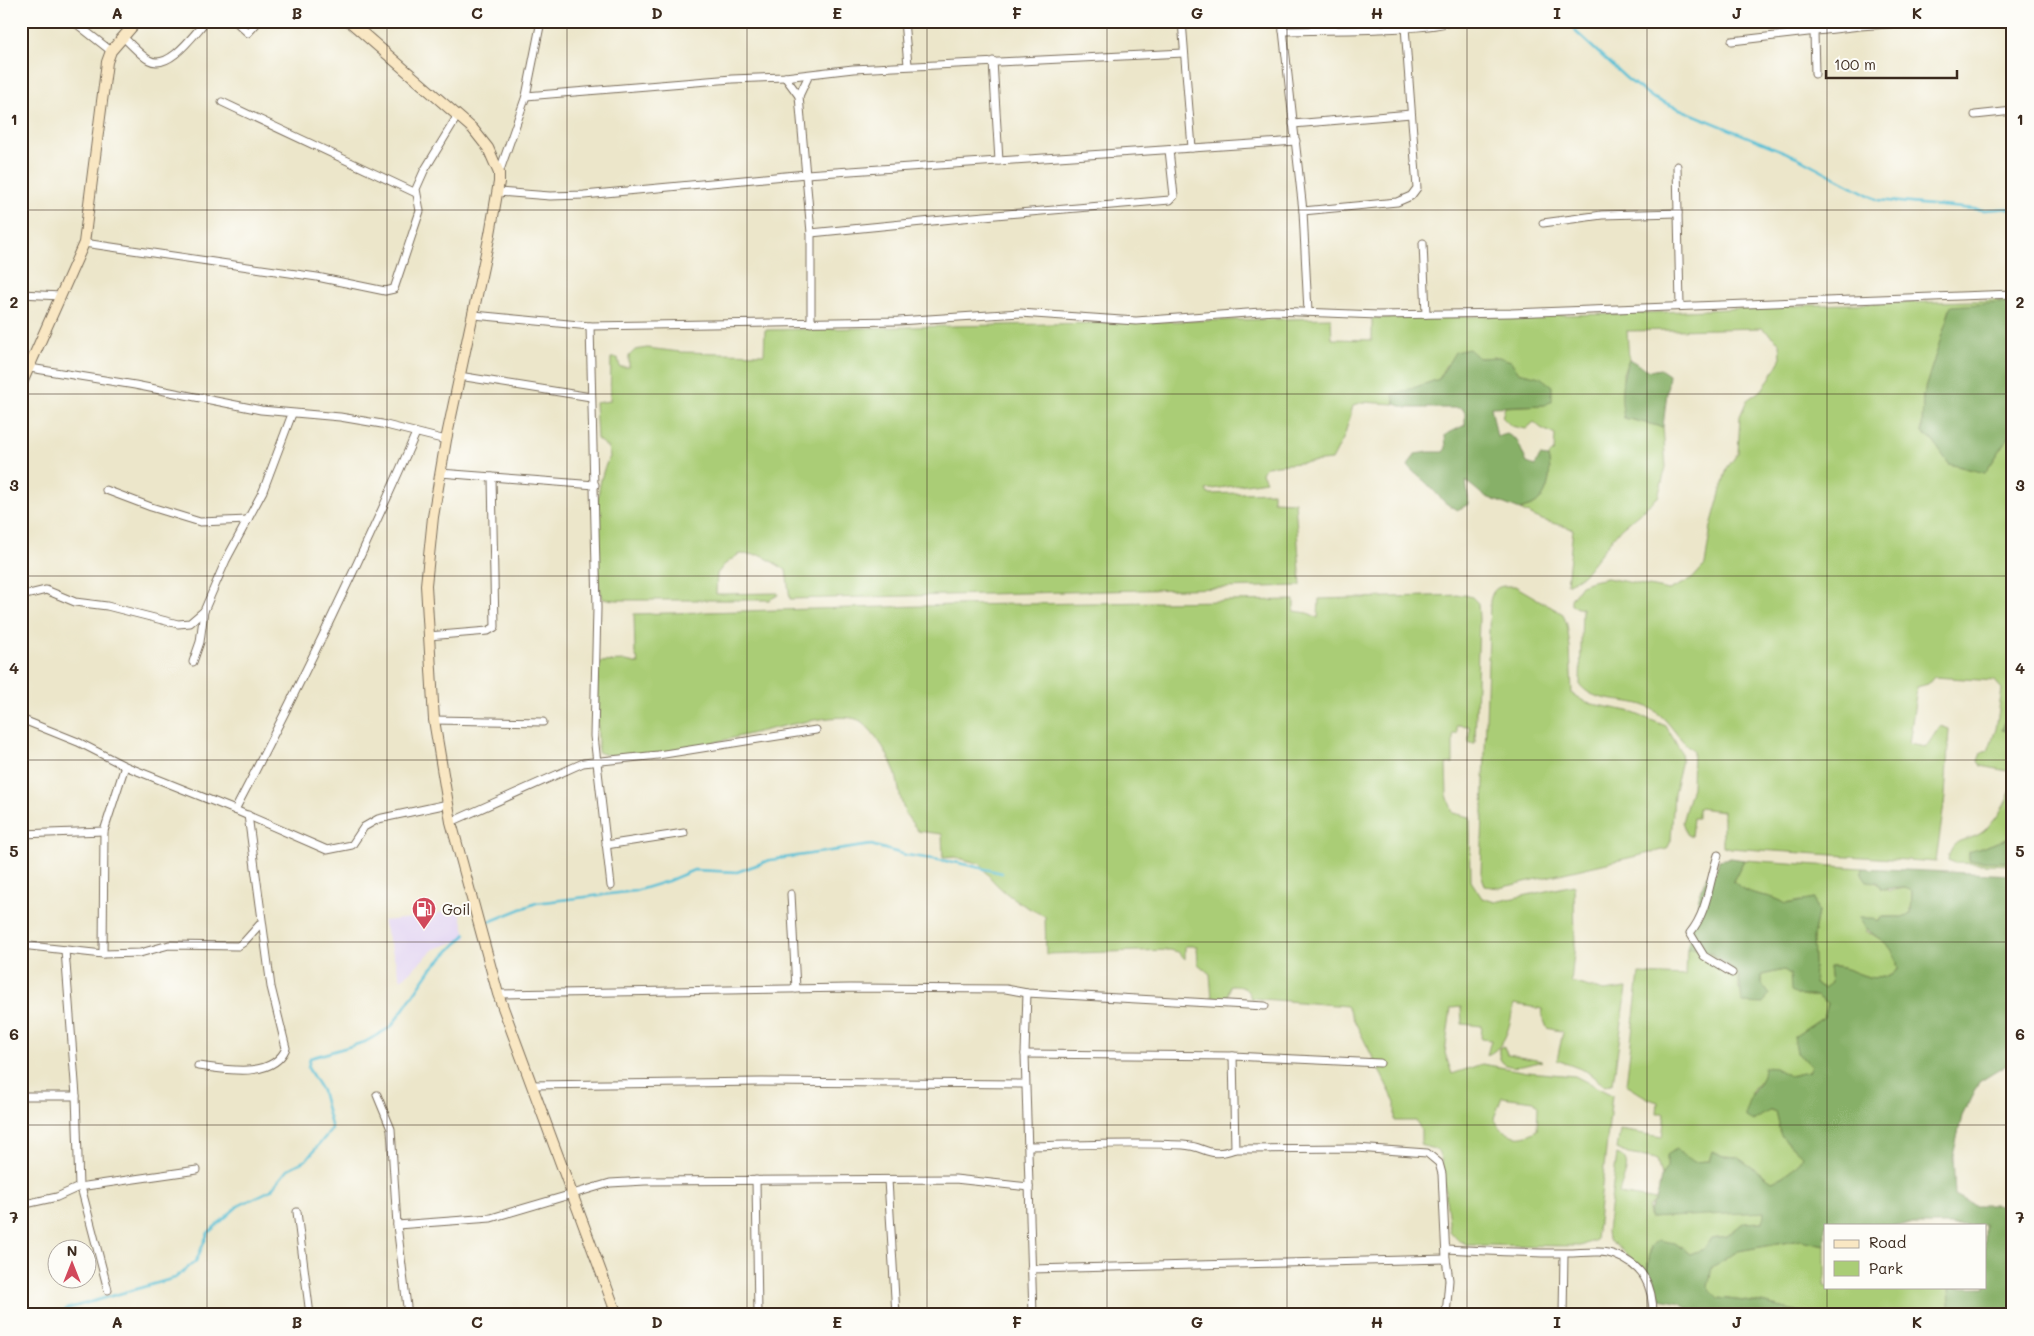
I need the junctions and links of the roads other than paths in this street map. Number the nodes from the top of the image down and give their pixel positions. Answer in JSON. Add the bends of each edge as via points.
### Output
{"nodes":[{"id":1,"x":73,"y":21,"type":"edge"},
{"id":2,"x":137,"y":21,"type":"edge"},
{"id":3,"x":206,"y":21,"type":"edge"},
{"id":4,"x":235,"y":21,"type":"edge"},
{"id":5,"x":259,"y":21,"type":"edge"},
{"id":6,"x":349,"y":21,"type":"edge"},
{"id":7,"x":541,"y":21,"type":"edge"},
{"id":8,"x":904,"y":21,"type":"edge"},
{"id":9,"x":1182,"y":21,"type":"edge"},
{"id":10,"x":1282,"y":21,"type":"edge"},
{"id":11,"x":1452,"y":21,"type":"edge"},
{"id":12,"x":1928,"y":21,"type":"edge"},
{"id":13,"x":1920,"y":22,"type":"edge"},
{"id":14,"x":1405,"y":27,"type":"junction"},
{"id":15,"x":1283,"y":31,"type":"junction"},
{"id":16,"x":1814,"y":32,"type":"junction"},
{"id":17,"x":123,"y":37,"type":"junction"},
{"id":18,"x":1732,"y":41,"type":"dead end"},
{"id":19,"x":111,"y":51,"type":"junction"},
{"id":20,"x":1184,"y":53,"type":"junction"},
{"id":21,"x":993,"y":60,"type":"junction"},
{"id":22,"x":908,"y":66,"type":"junction"},
{"id":23,"x":1815,"y":74,"type":"dead end"},
{"id":24,"x":810,"y":75,"type":"junction"},
{"id":25,"x":785,"y":77,"type":"junction"},
{"id":26,"x":526,"y":96,"type":"junction"},
{"id":27,"x":799,"y":96,"type":"junction"},
{"id":28,"x":222,"y":102,"type":"dead end"},
{"id":29,"x":2013,"y":111,"type":"edge"},
{"id":30,"x":1411,"y":114,"type":"junction"},
{"id":31,"x":458,"y":115,"type":"junction"},
{"id":32,"x":1975,"y":115,"type":"dead end"},
{"id":33,"x":1293,"y":124,"type":"junction"},
{"id":34,"x":1296,"y":142,"type":"junction"},
{"id":35,"x":1192,"y":148,"type":"junction"},
{"id":36,"x":1170,"y":150,"type":"junction"},
{"id":37,"x":999,"y":161,"type":"junction"},
{"id":38,"x":1677,"y":166,"type":"dead end"},
{"id":39,"x":499,"y":173,"type":"junction"},
{"id":40,"x":806,"y":174,"type":"junction"},
{"id":41,"x":498,"y":192,"type":"junction"},
{"id":42,"x":416,"y":193,"type":"junction"},
{"id":43,"x":1303,"y":211,"type":"junction"},
{"id":44,"x":1678,"y":213,"type":"junction"},
{"id":45,"x":1543,"y":223,"type":"dead end"},
{"id":46,"x":811,"y":233,"type":"junction"},
{"id":47,"x":84,"y":243,"type":"junction"},
{"id":48,"x":1423,"y":243,"type":"dead end"},
{"id":49,"x":21,"y":294,"type":"edge"},
{"id":50,"x":2013,"y":294,"type":"edge"},
{"id":51,"x":61,"y":296,"type":"junction"},
{"id":52,"x":1680,"y":306,"type":"junction"},
{"id":53,"x":1308,"y":312,"type":"junction"},
{"id":54,"x":1426,"y":314,"type":"junction"},
{"id":55,"x":474,"y":315,"type":"junction"},
{"id":56,"x":811,"y":323,"type":"junction"},
{"id":57,"x":590,"y":326,"type":"junction"},
{"id":58,"x":30,"y":368,"type":"junction"},
{"id":59,"x":459,"y":376,"type":"junction"},
{"id":60,"x":21,"y":385,"type":"edge"},
{"id":61,"x":591,"y":397,"type":"junction"},
{"id":62,"x":292,"y":414,"type":"junction"},
{"id":63,"x":416,"y":433,"type":"junction"},
{"id":64,"x":446,"y":440,"type":"junction"},
{"id":65,"x":440,"y":473,"type":"junction"},
{"id":66,"x":492,"y":477,"type":"junction"},
{"id":67,"x":595,"y":485,"type":"junction"},
{"id":68,"x":106,"y":490,"type":"dead end"},
{"id":69,"x":248,"y":520,"type":"junction"},
{"id":70,"x":21,"y":596,"type":"edge"},
{"id":71,"x":204,"y":611,"type":"junction"},
{"id":72,"x":428,"y":636,"type":"junction"},
{"id":73,"x":193,"y":662,"type":"dead end"},
{"id":74,"x":21,"y":719,"type":"edge"},
{"id":75,"x":434,"y":720,"type":"junction"},
{"id":76,"x":543,"y":722,"type":"dead end"},
{"id":77,"x":816,"y":730,"type":"dead end"},
{"id":78,"x":596,"y":761,"type":"junction"},
{"id":79,"x":125,"y":766,"type":"junction"},
{"id":80,"x":448,"y":804,"type":"junction"},
{"id":81,"x":235,"y":810,"type":"junction"},
{"id":82,"x":248,"y":815,"type":"junction"},
{"id":83,"x":451,"y":822,"type":"junction"},
{"id":84,"x":104,"y":831,"type":"junction"},
{"id":85,"x":684,"y":833,"type":"dead end"},
{"id":86,"x":21,"y":834,"type":"edge"},
{"id":87,"x":606,"y":844,"type":"junction"},
{"id":88,"x":1718,"y":855,"type":"dead end"},
{"id":89,"x":611,"y":886,"type":"dead end"},
{"id":90,"x":791,"y":894,"type":"dead end"},
{"id":91,"x":261,"y":923,"type":"junction"},
{"id":92,"x":21,"y":946,"type":"edge"},
{"id":93,"x":64,"y":950,"type":"junction"},
{"id":94,"x":103,"y":954,"type":"junction"},
{"id":95,"x":1732,"y":973,"type":"dead end"},
{"id":96,"x":796,"y":989,"type":"junction"},
{"id":97,"x":1027,"y":993,"type":"junction"},
{"id":98,"x":498,"y":994,"type":"junction"},
{"id":99,"x":1265,"y":1006,"type":"dead end"},
{"id":100,"x":1025,"y":1054,"type":"junction"},
{"id":101,"x":1233,"y":1056,"type":"junction"},
{"id":102,"x":1380,"y":1063,"type":"dead end"},
{"id":103,"x":198,"y":1066,"type":"dead end"},
{"id":104,"x":1025,"y":1084,"type":"junction"},
{"id":105,"x":532,"y":1086,"type":"junction"},
{"id":106,"x":377,"y":1095,"type":"dead end"},
{"id":107,"x":21,"y":1096,"type":"edge"},
{"id":108,"x":76,"y":1096,"type":"junction"},
{"id":109,"x":1028,"y":1146,"type":"junction"},
{"id":110,"x":1235,"y":1149,"type":"junction"},
{"id":111,"x":197,"y":1170,"type":"dead end"},
{"id":112,"x":756,"y":1180,"type":"junction"},
{"id":113,"x":888,"y":1180,"type":"junction"},
{"id":114,"x":80,"y":1187,"type":"junction"},
{"id":115,"x":1029,"y":1187,"type":"junction"},
{"id":116,"x":574,"y":1194,"type":"junction"},
{"id":117,"x":21,"y":1205,"type":"edge"},
{"id":118,"x":298,"y":1212,"type":"dead end"},
{"id":119,"x":397,"y":1225,"type":"junction"},
{"id":120,"x":1447,"y":1249,"type":"junction"},
{"id":121,"x":1564,"y":1254,"type":"junction"},
{"id":122,"x":1446,"y":1259,"type":"junction"},
{"id":123,"x":1031,"y":1269,"type":"junction"},
{"id":124,"x":108,"y":1290,"type":"dead end"},
{"id":125,"x":310,"y":1315,"type":"edge"},
{"id":126,"x":408,"y":1315,"type":"edge"},
{"id":127,"x":617,"y":1315,"type":"edge"},
{"id":128,"x":758,"y":1315,"type":"edge"},
{"id":129,"x":896,"y":1315,"type":"edge"},
{"id":130,"x":1033,"y":1315,"type":"edge"},
{"id":131,"x":1446,"y":1315,"type":"edge"},
{"id":132,"x":1563,"y":1315,"type":"edge"},
{"id":133,"x":1653,"y":1315,"type":"edge"}],
"edges":[{"from":1,"to":19,"type":"street"},
{"from":2,"to":17,"type":"street"},
{"from":3,"to":17,"type":"street","via":[[174,56],[161,63],[148,60]]},
{"from":4,"to":5,"type":"street","via":[[248,33]]},
{"from":6,"to":31,"type":"street"},
{"from":7,"to":26,"type":"street"},
{"from":8,"to":22,"type":"street"},
{"from":9,"to":20,"type":"street"},
{"from":10,"to":15,"type":"street"},
{"from":11,"to":14,"type":"street","via":[[1434,26]]},
{"from":12,"to":13,"type":"street"},
{"from":13,"to":16,"type":"street"},
{"from":14,"to":15,"type":"street"},
{"from":14,"to":30,"type":"street"},
{"from":15,"to":33,"type":"street"},
{"from":16,"to":18,"type":"street"},
{"from":16,"to":23,"type":"street"},
{"from":17,"to":19,"type":"street"},
{"from":19,"to":47,"type":"street","via":[[104,75]]},
{"from":20,"to":21,"type":"street"},
{"from":20,"to":35,"type":"street"},
{"from":21,"to":22,"type":"street"},
{"from":21,"to":37,"type":"street"},
{"from":22,"to":24,"type":"street"},
{"from":24,"to":25,"type":"street"},
{"from":24,"to":27,"type":"street"},
{"from":25,"to":26,"type":"street"},
{"from":25,"to":27,"type":"street"},
{"from":26,"to":39,"type":"street"},
{"from":27,"to":40,"type":"street"},
{"from":28,"to":42,"type":"street"},
{"from":29,"to":32,"type":"street"},
{"from":30,"to":33,"type":"street"},
{"from":30,"to":43,"type":"street","via":[[1418,182],[1411,196],[1397,202]]},
{"from":31,"to":39,"type":"street","via":[[488,148]]},
{"from":31,"to":42,"type":"street","via":[[424,171]]},
{"from":33,"to":34,"type":"street"},
{"from":34,"to":35,"type":"street"},
{"from":34,"to":43,"type":"street"},
{"from":35,"to":36,"type":"street"},
{"from":36,"to":37,"type":"street"},
{"from":36,"to":46,"type":"street","via":[[1174,196],[1170,200]]},
{"from":37,"to":40,"type":"street"},
{"from":38,"to":44,"type":"street"},
{"from":39,"to":41,"type":"street"},
{"from":40,"to":41,"type":"street","via":[[584,195]]},
{"from":40,"to":46,"type":"street"},
{"from":41,"to":55,"type":"street"},
{"from":42,"to":47,"type":"street","via":[[420,211],[410,244],[394,289],[385,291],[317,277]]},
{"from":43,"to":53,"type":"street"},
{"from":44,"to":45,"type":"street","via":[[1602,215]]},
{"from":44,"to":52,"type":"street"},
{"from":46,"to":56,"type":"street"},
{"from":47,"to":51,"type":"street"},
{"from":48,"to":54,"type":"street"},
{"from":49,"to":51,"type":"street"},
{"from":50,"to":52,"type":"street"},
{"from":51,"to":58,"type":"street"},
{"from":52,"to":54,"type":"street"},
{"from":53,"to":54,"type":"street"},
{"from":53,"to":56,"type":"street","via":[[1252,311],[1136,321],[999,313],[898,321]]},
{"from":55,"to":57,"type":"street"},
{"from":55,"to":59,"type":"street"},
{"from":56,"to":57,"type":"street"},
{"from":57,"to":61,"type":"street"},
{"from":58,"to":60,"type":"street"},
{"from":58,"to":62,"type":"street"},
{"from":59,"to":61,"type":"street"},
{"from":59,"to":64,"type":"street"},
{"from":61,"to":67,"type":"street"},
{"from":62,"to":63,"type":"street","via":[[340,417]]},
{"from":62,"to":69,"type":"street","via":[[263,491]]},
{"from":63,"to":64,"type":"street"},
{"from":63,"to":81,"type":"street","via":[[345,591]]},
{"from":64,"to":65,"type":"street"},
{"from":65,"to":66,"type":"street"},
{"from":65,"to":72,"type":"street","via":[[426,585]]},
{"from":66,"to":67,"type":"street"},
{"from":66,"to":72,"type":"street","via":[[494,627],[488,632]]},
{"from":67,"to":78,"type":"street"},
{"from":68,"to":69,"type":"street","via":[[200,522]]},
{"from":69,"to":71,"type":"street","via":[[221,569]]},
{"from":70,"to":71,"type":"street","via":[[46,590],[75,602],[107,606],[178,624],[190,623]]},
{"from":71,"to":73,"type":"street","via":[[200,642]]},
{"from":72,"to":75,"type":"street"},
{"from":74,"to":79,"type":"street","via":[[78,742]]},
{"from":75,"to":76,"type":"street"},
{"from":75,"to":80,"type":"street"},
{"from":77,"to":78,"type":"street","via":[[658,755]]},
{"from":78,"to":83,"type":"street","via":[[569,768]]},
{"from":78,"to":87,"type":"street"},
{"from":79,"to":81,"type":"street"},
{"from":79,"to":84,"type":"street"},
{"from":80,"to":82,"type":"street","via":[[378,819],[364,827],[352,845],[327,850]]},
{"from":80,"to":83,"type":"street"},
{"from":81,"to":82,"type":"street"},
{"from":82,"to":91,"type":"street"},
{"from":83,"to":98,"type":"street"},
{"from":84,"to":86,"type":"street"},
{"from":84,"to":94,"type":"street"},
{"from":85,"to":87,"type":"street"},
{"from":87,"to":89,"type":"street"},
{"from":88,"to":95,"type":"street","via":[[1705,908],[1690,933],[1704,956]]},
{"from":90,"to":96,"type":"street"},
{"from":91,"to":94,"type":"street","via":[[238,946],[169,945],[140,953]]},
{"from":91,"to":103,"type":"street","via":[[271,987],[286,1048],[269,1065],[257,1069]]},
{"from":92,"to":93,"type":"street"},
{"from":93,"to":94,"type":"street"},
{"from":93,"to":108,"type":"street"},
{"from":96,"to":97,"type":"street","via":[[1006,989]]},
{"from":96,"to":98,"type":"street"},
{"from":97,"to":99,"type":"street"},
{"from":97,"to":100,"type":"street"},
{"from":98,"to":105,"type":"street"},
{"from":100,"to":101,"type":"street"},
{"from":100,"to":104,"type":"street"},
{"from":101,"to":102,"type":"street"},
{"from":101,"to":110,"type":"street"},
{"from":104,"to":105,"type":"street","via":[[751,1082]]},
{"from":104,"to":109,"type":"street"},
{"from":105,"to":116,"type":"street"},
{"from":106,"to":119,"type":"street","via":[[391,1129]]},
{"from":107,"to":108,"type":"street"},
{"from":108,"to":114,"type":"street"},
{"from":109,"to":110,"type":"street","via":[[1185,1145],[1206,1153],[1223,1154]]},
{"from":109,"to":115,"type":"street"},
{"from":110,"to":120,"type":"street","via":[[1356,1148],[1427,1153],[1439,1163],[1442,1174]]},
{"from":111,"to":114,"type":"street"},
{"from":112,"to":113,"type":"street"},
{"from":112,"to":116,"type":"street","via":[[636,1181]]},
{"from":112,"to":128,"type":"street"},
{"from":113,"to":115,"type":"street","via":[[955,1179]]},
{"from":113,"to":129,"type":"street"},
{"from":114,"to":117,"type":"street","via":[[57,1197]]},
{"from":114,"to":124,"type":"street"},
{"from":115,"to":123,"type":"street"},
{"from":116,"to":119,"type":"street","via":[[491,1218]]},
{"from":116,"to":127,"type":"street"},
{"from":118,"to":125,"type":"street"},
{"from":119,"to":126,"type":"street"},
{"from":120,"to":121,"type":"street"},
{"from":120,"to":122,"type":"street"},
{"from":121,"to":132,"type":"street"},
{"from":121,"to":133,"type":"street","via":[[1602,1252],[1615,1254],[1628,1262],[1649,1282]]},
{"from":122,"to":123,"type":"street"},
{"from":122,"to":131,"type":"street","via":[[1449,1280]]},
{"from":123,"to":130,"type":"street"}]}
